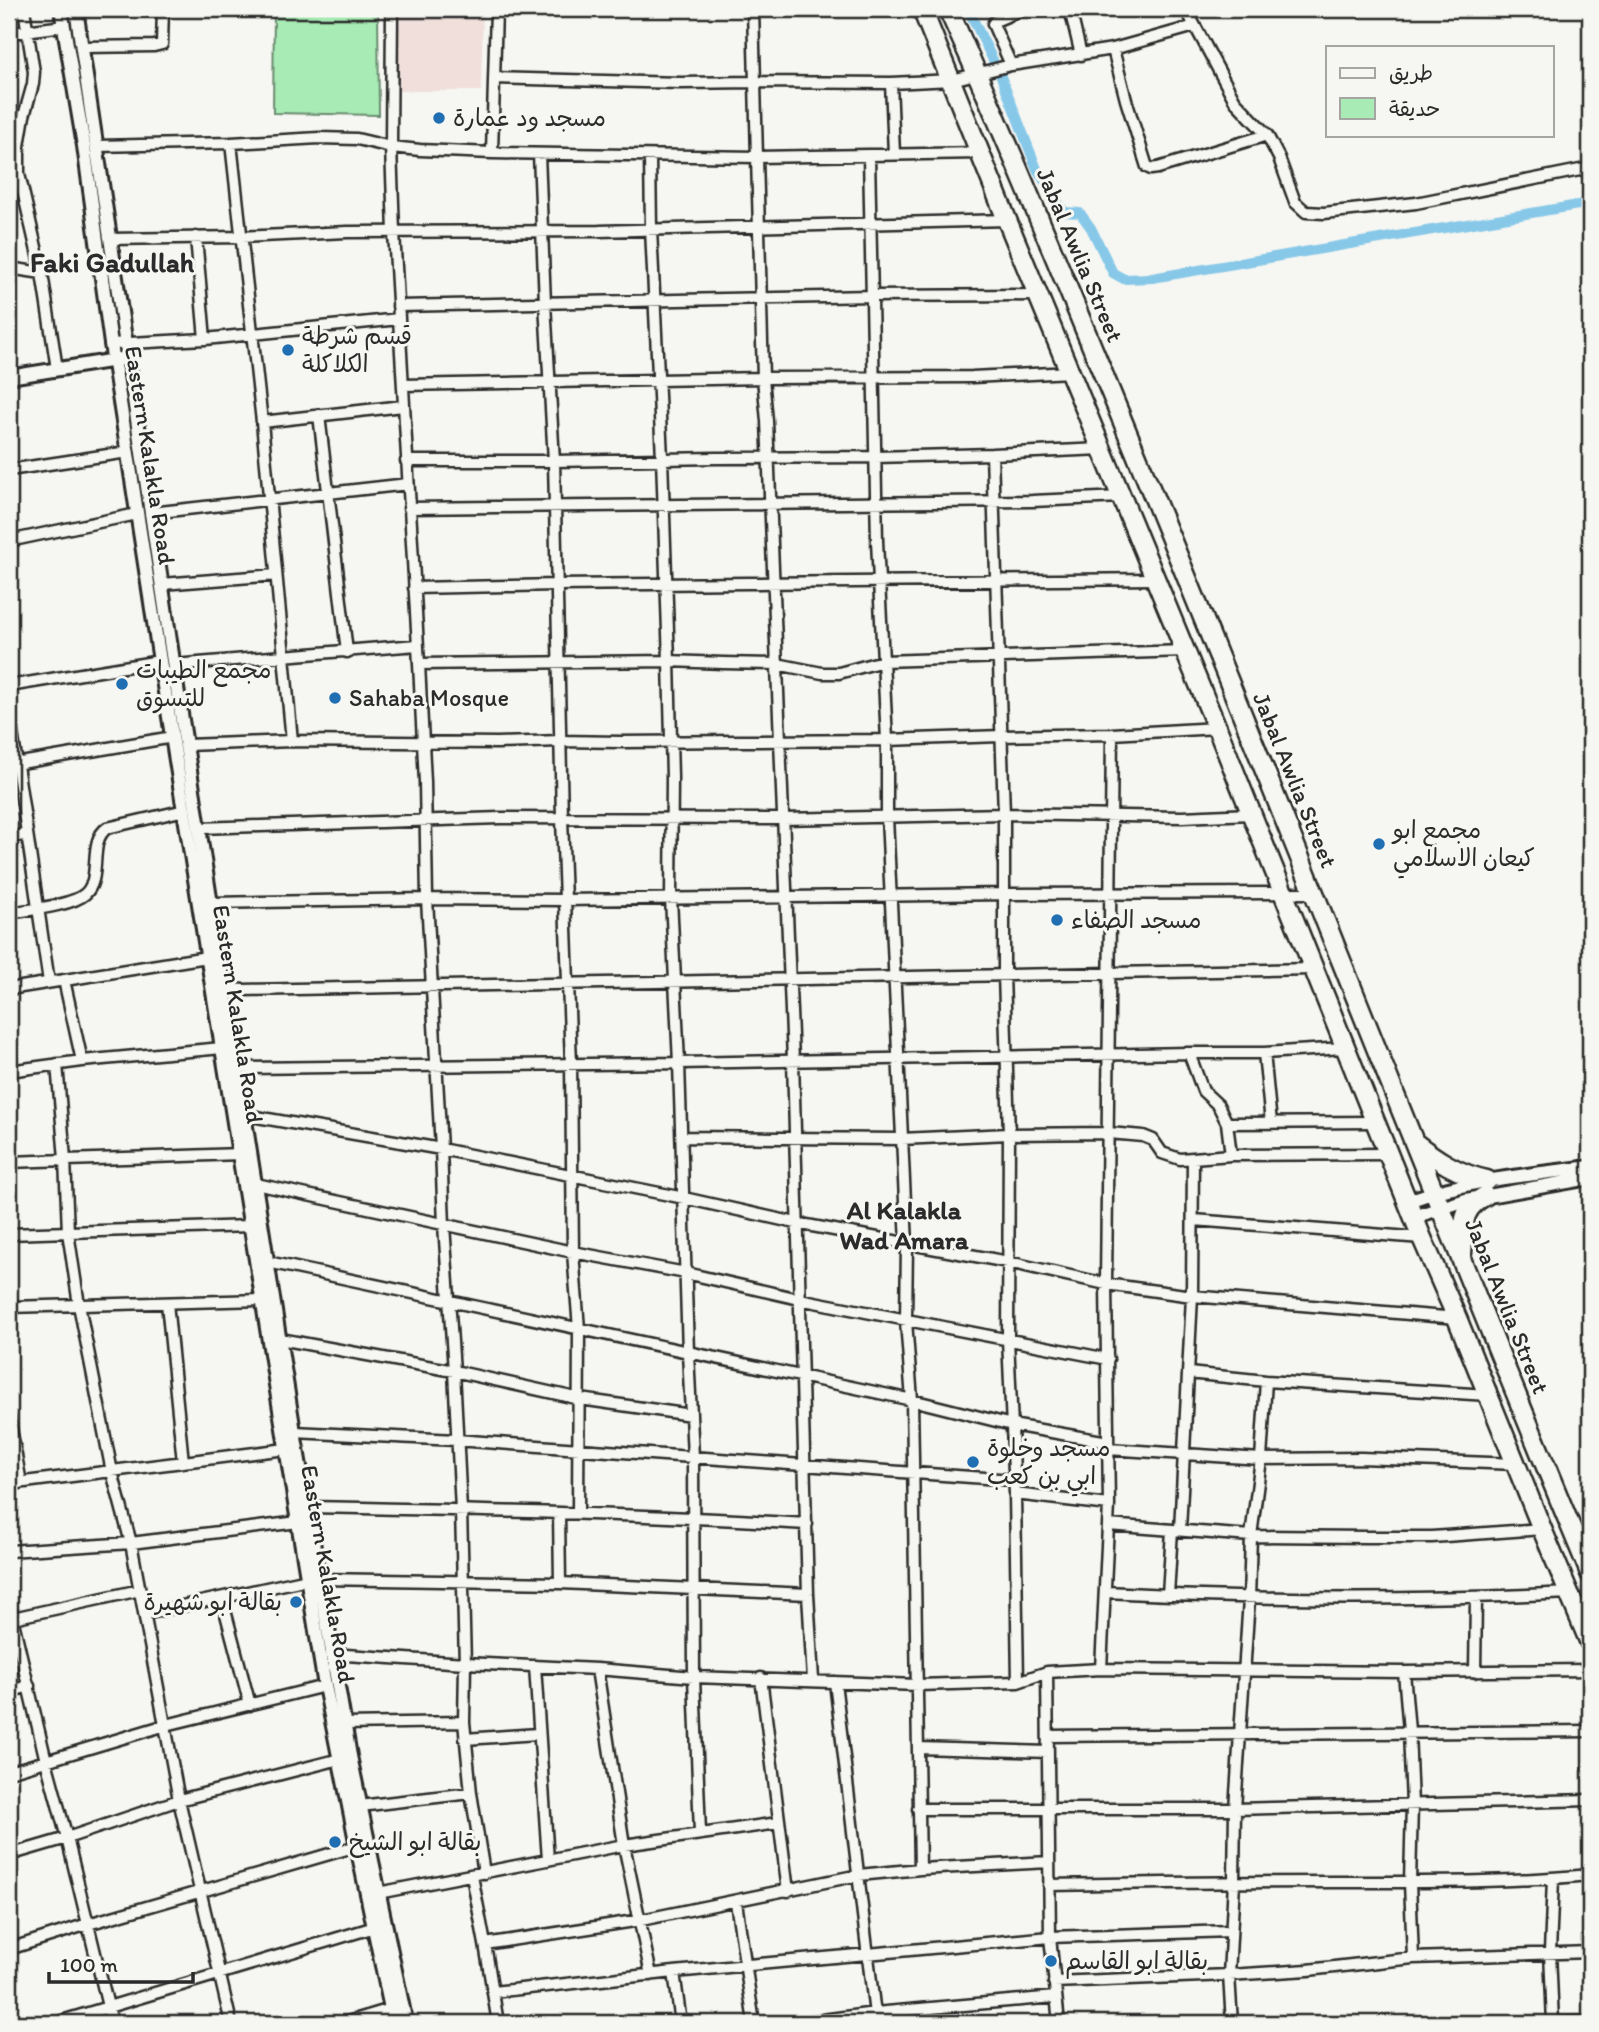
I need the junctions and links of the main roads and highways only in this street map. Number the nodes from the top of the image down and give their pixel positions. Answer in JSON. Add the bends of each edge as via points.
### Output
{"nodes":[{"id":1,"x":922,"y":9,"type":"edge"},
{"id":2,"x":948,"y":9,"type":"edge"},
{"id":3,"x":1220,"y":659,"type":"junction"},
{"id":4,"x":1192,"y":669,"type":"junction"},
{"id":5,"x":1413,"y":1141,"type":"junction"},
{"id":6,"x":1461,"y":1260,"type":"junction"},
{"id":7,"x":1590,"y":1573,"type":"edge"},
{"id":8,"x":1590,"y":1643,"type":"edge"}],
"edges":[{"from":1,"to":4,"type":"highway"},
{"from":2,"to":3,"type":"highway","name":"Jabal Awlia Street"},
{"from":3,"to":4,"type":"highway"},
{"from":3,"to":5,"type":"highway","name":"Jabal Awlia Street"},
{"from":4,"to":8,"type":"highway","name":"Jabal Awlia Street"},
{"from":5,"to":6,"type":"highway","name":"Jabal Awlia Street"},
{"from":5,"to":6,"type":"highway","via":[[1439,1162],[1486,1188],[1466,1214]]},
{"from":6,"to":7,"type":"highway","name":"Jabal Awlia Street"}]}
